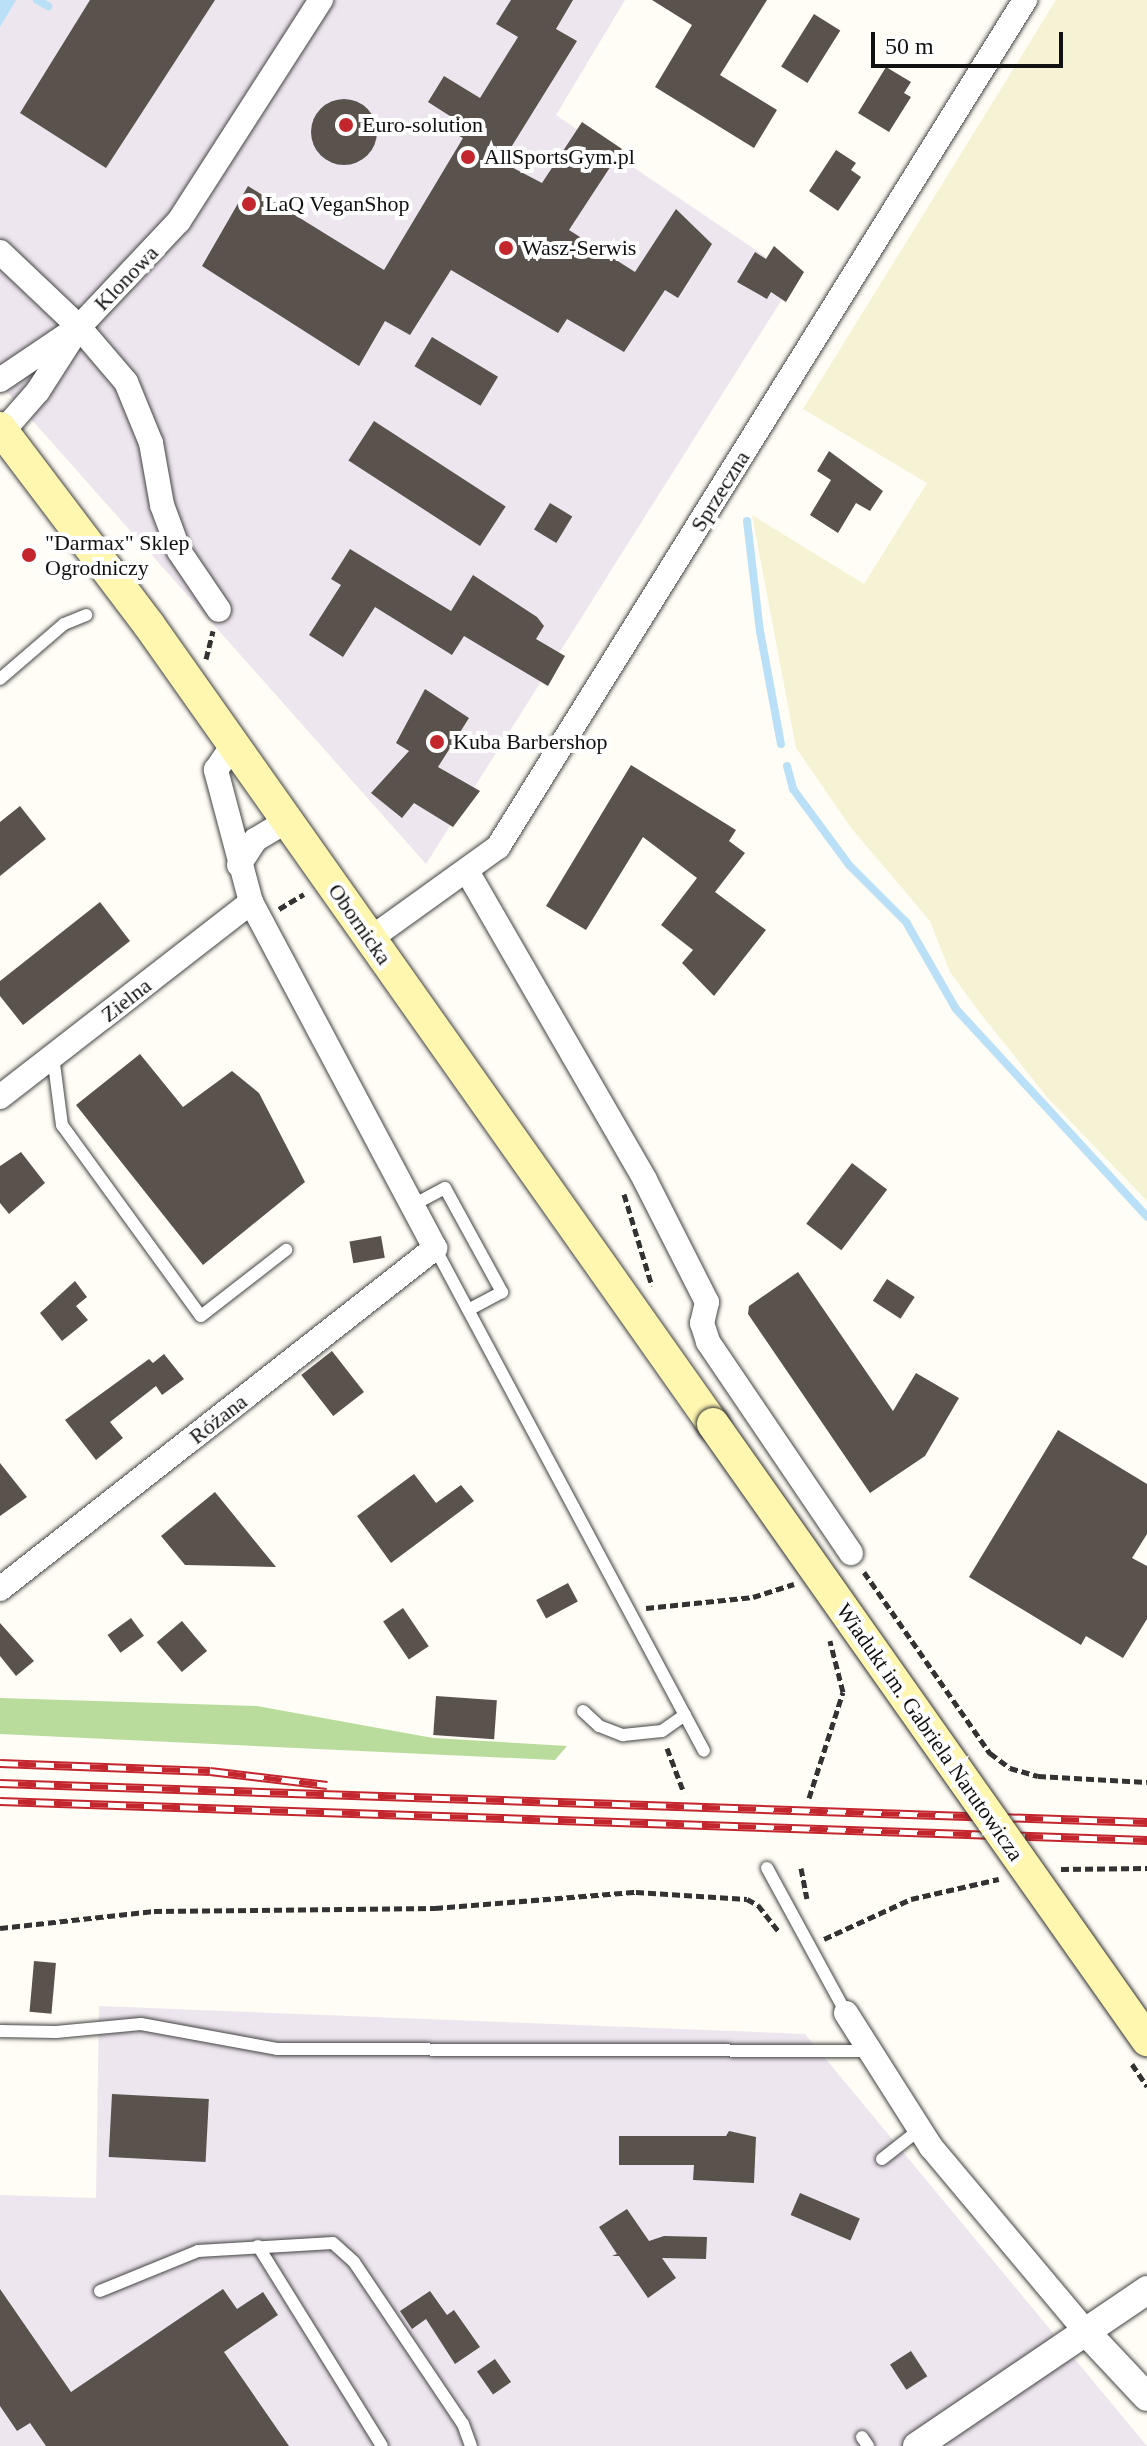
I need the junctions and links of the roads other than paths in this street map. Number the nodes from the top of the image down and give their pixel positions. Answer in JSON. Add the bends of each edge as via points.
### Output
{"nodes":[{"id":1,"x":321,"y":0,"type":"edge"},
{"id":2,"x":1025,"y":0,"type":"edge"},
{"id":3,"x":0,"y":252,"type":"edge"},
{"id":4,"x":79,"y":327,"type":"junction"},
{"id":5,"x":0,"y":380,"type":"edge"},
{"id":6,"x":1,"y":430,"type":"edge"},
{"id":7,"x":219,"y":610,"type":"dead end"},
{"id":8,"x":86,"y":615,"type":"dead end"},
{"id":9,"x":0,"y":679,"type":"edge"},
{"id":10,"x":233,"y":745,"type":"junction"},
{"id":11,"x":287,"y":821,"type":"junction"},
{"id":12,"x":239,"y":865,"type":"junction"},
{"id":13,"x":468,"y":873,"type":"junction"},
{"id":14,"x":256,"y":911,"type":"junction"},
{"id":15,"x":370,"y":939,"type":"junction"},
{"id":16,"x":53,"y":1056,"type":"junction"},
{"id":17,"x":0,"y":1097,"type":"edge"},
{"id":18,"x":413,"y":1205,"type":"junction"},
{"id":19,"x":435,"y":1248,"type":"junction"},
{"id":20,"x":286,"y":1250,"type":"dead end"},
{"id":21,"x":468,"y":1310,"type":"junction"},
{"id":22,"x":713,"y":1424,"type":"joint"},
{"id":23,"x":851,"y":1553,"type":"road end"},
{"id":24,"x":0,"y":1589,"type":"edge"},
{"id":25,"x":583,"y":1711,"type":"dead end"},
{"id":26,"x":685,"y":1715,"type":"junction"},
{"id":27,"x":704,"y":1751,"type":"dead end"},
{"id":28,"x":767,"y":1868,"type":"dead end"},
{"id":29,"x":846,"y":2013,"type":"joint"},
{"id":30,"x":0,"y":2031,"type":"edge"},
{"id":31,"x":1147,"y":2040,"type":"edge"},
{"id":32,"x":710,"y":2050,"type":"junction"},
{"id":33,"x":868,"y":2051,"type":"junction"},
{"id":34,"x":703,"y":2063,"type":"dead end"},
{"id":35,"x":919,"y":2130,"type":"junction"},
{"id":36,"x":882,"y":2159,"type":"dead end"},
{"id":37,"x":258,"y":2246,"type":"junction"},
{"id":38,"x":1147,"y":2290,"type":"edge"},
{"id":39,"x":100,"y":2291,"type":"dead end"},
{"id":40,"x":1086,"y":2332,"type":"junction"},
{"id":41,"x":1147,"y":2397,"type":"edge"},
{"id":42,"x":382,"y":2446,"type":"edge"},
{"id":43,"x":471,"y":2446,"type":"edge"},
{"id":44,"x":917,"y":2446,"type":"edge"}],
"edges":[{"from":1,"to":4,"type":"street","name":"Klonowa","via":[[179,221]]},
{"from":2,"to":13,"type":"street","name":"Sprzeczna","via":[[520,813],[498,847]]},
{"from":3,"to":4,"type":"street"},
{"from":4,"to":5,"type":"street"},
{"from":4,"to":6,"type":"street","via":[[38,391]]},
{"from":4,"to":7,"type":"street","name":"Klonowa","via":[[126,382],[151,443],[162,505],[179,551]]},
{"from":6,"to":10,"type":"main road","name":"Obornicka"},
{"from":8,"to":9,"type":"lane","via":[[64,624]]},
{"from":10,"to":11,"type":"main road","name":"Obornicka"},
{"from":10,"to":12,"type":"street","via":[[216,770]]},
{"from":11,"to":12,"type":"street","via":[[255,840]]},
{"from":11,"to":15,"type":"main road","name":"Obornicka"},
{"from":12,"to":14,"type":"street"},
{"from":13,"to":15,"type":"street","name":"Sprzeczna"},
{"from":13,"to":23,"type":"street","via":[[673,1234],[707,1302],[702,1323],[708,1342]]},
{"from":14,"to":16,"type":"street","name":"Zielna"},
{"from":14,"to":18,"type":"street"},
{"from":15,"to":22,"type":"main road","name":"Obornicka"},
{"from":16,"to":17,"type":"street","name":"Zielna"},
{"from":16,"to":20,"type":"lane","via":[[62,1125],[201,1316]]},
{"from":18,"to":19,"type":"street"},
{"from":18,"to":21,"type":"lane","via":[[445,1188],[502,1292]]},
{"from":19,"to":21,"type":"lane"},
{"from":19,"to":24,"type":"street","name":"Różana"},
{"from":21,"to":26,"type":"lane"},
{"from":22,"to":31,"type":"main road","name":"Wiadukt im. Gabriela Narutowicza","bridge":true},
{"from":25,"to":26,"type":"lane","via":[[599,1726],[623,1735],[662,1731]]},
{"from":26,"to":27,"type":"lane"},
{"from":28,"to":29,"type":"lane"},
{"from":29,"to":33,"type":"street"},
{"from":30,"to":32,"type":"lane","via":[[141,2024],[277,2049]]},
{"from":32,"to":33,"type":"lane"},
{"from":32,"to":34,"type":"lane"},
{"from":33,"to":35,"type":"street"},
{"from":35,"to":36,"type":"lane"},
{"from":35,"to":40,"type":"street"},
{"from":37,"to":39,"type":"lane","via":[[198,2251]]},
{"from":37,"to":42,"type":"lane"},
{"from":37,"to":43,"type":"lane","via":[[333,2243],[354,2262],[463,2424]]},
{"from":38,"to":40,"type":"street"},
{"from":40,"to":41,"type":"street"},
{"from":40,"to":44,"type":"street"}]}
